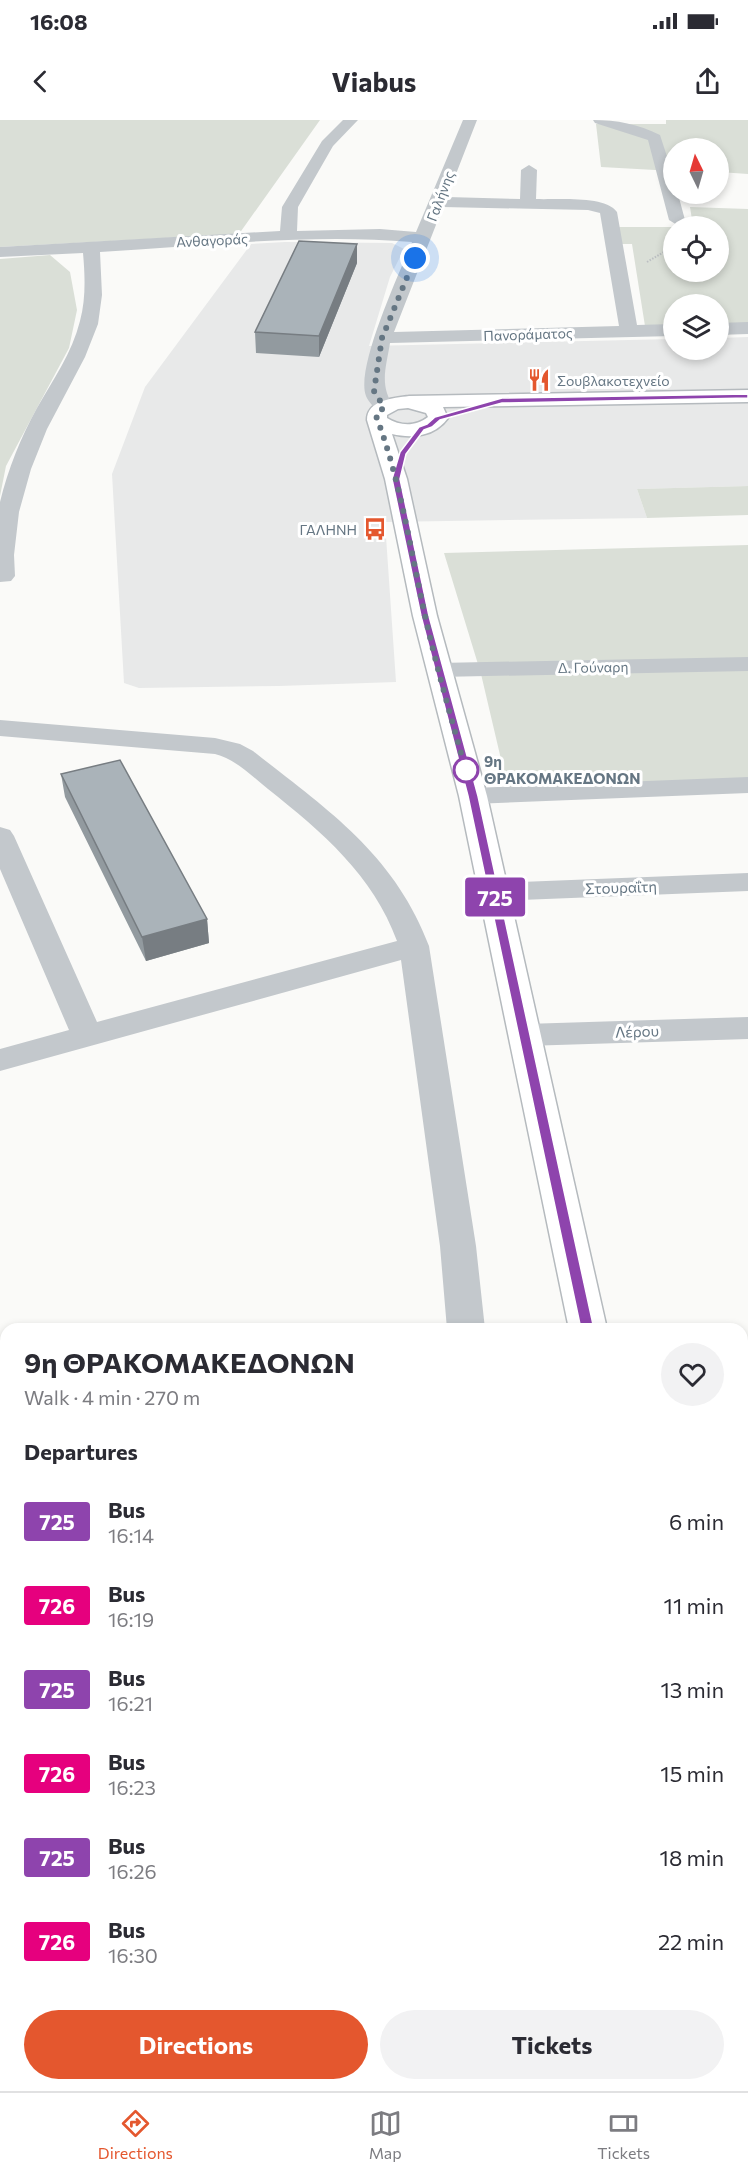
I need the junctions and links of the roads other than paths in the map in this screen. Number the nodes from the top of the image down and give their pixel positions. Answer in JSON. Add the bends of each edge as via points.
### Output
{"nodes":[{"id":1,"x":351,"y":120,"type":"edge"},
{"id":2,"x":470,"y":120,"type":"edge"},
{"id":3,"x":600,"y":120,"type":"edge"},
{"id":4,"x":529,"y":170,"type":"dead end"},
{"id":5,"x":437,"y":202,"type":"junction"},
{"id":6,"x":528,"y":204,"type":"junction"},
{"id":7,"x":676,"y":216,"type":"edge"},
{"id":8,"x":288,"y":236,"type":"junction"},
{"id":9,"x":423,"y":238,"type":"junction"},
{"id":10,"x":91,"y":247,"type":"junction"},
{"id":11,"x":0,"y":252,"type":"edge"},
{"id":12,"x":748,"y":328,"type":"edge"},
{"id":13,"x":729,"y":329,"type":"edge"},
{"id":14,"x":663,"y":330,"type":"edge"},
{"id":15,"x":629,"y":331,"type":"junction"},
{"id":16,"x":382,"y":338,"type":"junction"},
{"id":17,"x":748,"y":396,"type":"edge"},
{"id":18,"x":502,"y":400,"type":"junction"},
{"id":19,"x":409,"y":402,"type":"junction"},
{"id":20,"x":382,"y":415,"type":"junction"},
{"id":21,"x":430,"y":423,"type":"junction"},
{"id":22,"x":396,"y":479,"type":"junction"},
{"id":23,"x":3,"y":576,"type":"dead end"},
{"id":24,"x":748,"y":664,"type":"edge"},
{"id":25,"x":439,"y":670,"type":"junction"},
{"id":26,"x":0,"y":728,"type":"edge"},
{"id":27,"x":748,"y":785,"type":"edge"},
{"id":28,"x":473,"y":796,"type":"junction"},
{"id":29,"x":0,"y":836,"type":"edge"},
{"id":30,"x":748,"y":882,"type":"edge"},
{"id":31,"x":494,"y":892,"type":"junction"},
{"id":32,"x":414,"y":946,"type":"junction"},
{"id":33,"x":748,"y":1028,"type":"edge"},
{"id":34,"x":87,"y":1035,"type":"junction"},
{"id":35,"x":525,"y":1035,"type":"junction"},
{"id":36,"x":0,"y":1060,"type":"edge"},
{"id":37,"x":465,"y":1323,"type":"edge"},
{"id":38,"x":587,"y":1323,"type":"edge"}],
"edges":[{"from":1,"to":8,"type":"street","via":[[327,144],[290,207]]},
{"from":2,"to":5,"type":"street","name":"Γαλήνης"},
{"from":3,"to":7,"type":"street","via":[[655,138]]},
{"from":4,"to":6,"type":"street"},
{"from":5,"to":6,"type":"street"},
{"from":5,"to":9,"type":"street","name":"Γαλήνης"},
{"from":6,"to":15,"type":"street","via":[[588,205],[609,212]]},
{"from":8,"to":9,"type":"street","name":"Ανθαγοράς","via":[[380,234]]},
{"from":8,"to":10,"type":"street","name":"Ανθαγοράς"},
{"from":9,"to":16,"type":"street","name":"Γαλήνης"},
{"from":10,"to":11,"type":"street","name":"Ανθαγοράς"},
{"from":10,"to":23,"type":"street","via":[[94,287],[89,324],[21,469],[3,534]]},
{"from":12,"to":13,"type":"street"},
{"from":14,"to":15,"type":"street","name":"Πανοράματος"},
{"from":15,"to":16,"type":"street","name":"Πανοράματος"},
{"from":16,"to":20,"type":"street","name":"Γαλήνης","via":[[374,391]]},
{"from":17,"to":18,"type":"main road"},
{"from":18,"to":19,"type":"main road"},
{"from":18,"to":21,"type":"main road"},
{"from":19,"to":20,"type":"main road"},
{"from":19,"to":21,"type":"main road","via":[[434,409]]},
{"from":20,"to":21,"type":"main road","via":[[403,430]]},
{"from":20,"to":22,"type":"main road","via":[[383,441]]},
{"from":21,"to":22,"type":"main road","via":[[403,454]]},
{"from":22,"to":25,"type":"main road"},
{"from":24,"to":25,"type":"street","name":"Δ. Γούναρη"},
{"from":25,"to":28,"type":"main road"},
{"from":26,"to":32,"type":"street","via":[[231,750],[347,843],[395,901]]},
{"from":27,"to":28,"type":"street"},
{"from":28,"to":31,"type":"main road"},
{"from":29,"to":34,"type":"street"},
{"from":30,"to":31,"type":"street","name":"Στουραΐτη"},
{"from":31,"to":35,"type":"main road"},
{"from":32,"to":34,"type":"street"},
{"from":32,"to":37,"type":"street","via":[[458,1246]]},
{"from":33,"to":35,"type":"street","name":"Λέρου"},
{"from":34,"to":36,"type":"street"},
{"from":35,"to":38,"type":"main road"}]}
